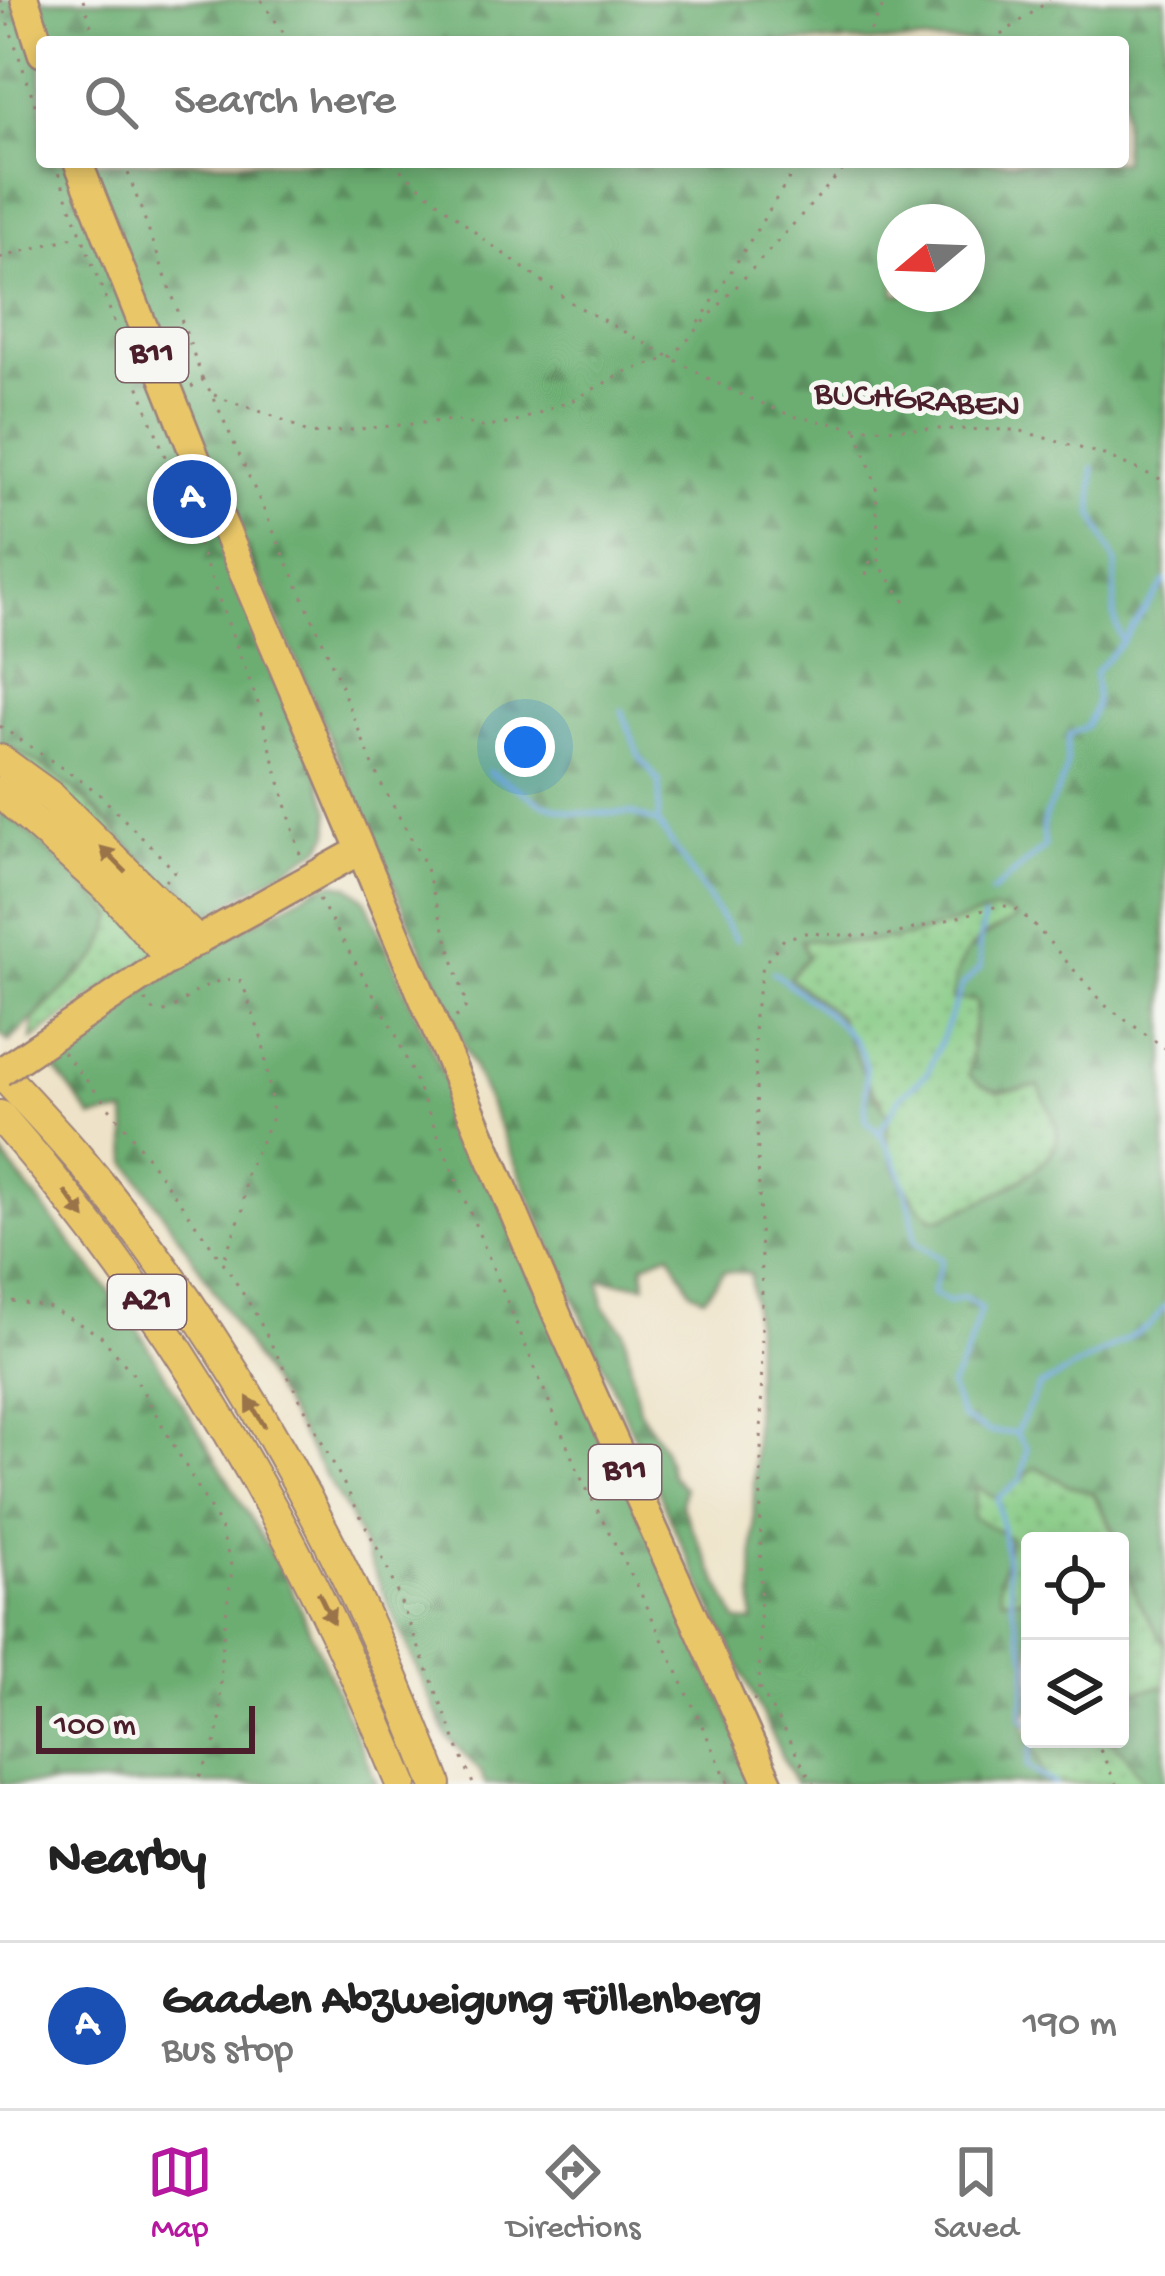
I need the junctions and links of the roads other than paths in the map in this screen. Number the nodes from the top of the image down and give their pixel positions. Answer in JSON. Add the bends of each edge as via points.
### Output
{"nodes":[{"id":1,"x":25,"y":0,"type":"edge"},
{"id":2,"x":37,"y":36,"type":"edge"},
{"id":3,"x":80,"y":168,"type":"edge"},
{"id":4,"x":0,"y":760,"type":"edge"},
{"id":5,"x":0,"y":792,"type":"edge"},
{"id":6,"x":359,"y":851,"type":"junction"},
{"id":7,"x":183,"y":950,"type":"junction"},
{"id":8,"x":0,"y":1072,"type":"edge"},
{"id":9,"x":0,"y":1116,"type":"edge"},
{"id":10,"x":402,"y":1784,"type":"edge"},
{"id":11,"x":436,"y":1784,"type":"edge"},
{"id":12,"x":769,"y":1784,"type":"edge"}],
"edges":[{"from":1,"to":2,"type":"main road"},
{"from":3,"to":6,"type":"main road","number":"B11"},
{"from":7,"to":4,"type":"highway","one_way":true,"via":[[51,796]]},
{"from":5,"to":7,"type":"highway"},
{"from":6,"to":7,"type":"main road"},
{"from":6,"to":12,"type":"main road","number":"B11","via":[[631,1487]]},
{"from":7,"to":8,"type":"main road","bridge":true},
{"from":11,"to":8,"type":"highway","number":"A21","one_way":true,"via":[[347,1574],[215,1342],[80,1160]]},
{"from":9,"to":10,"type":"highway","number":"A21","one_way":true,"via":[[122,1267],[230,1430],[336,1628]]}]}
